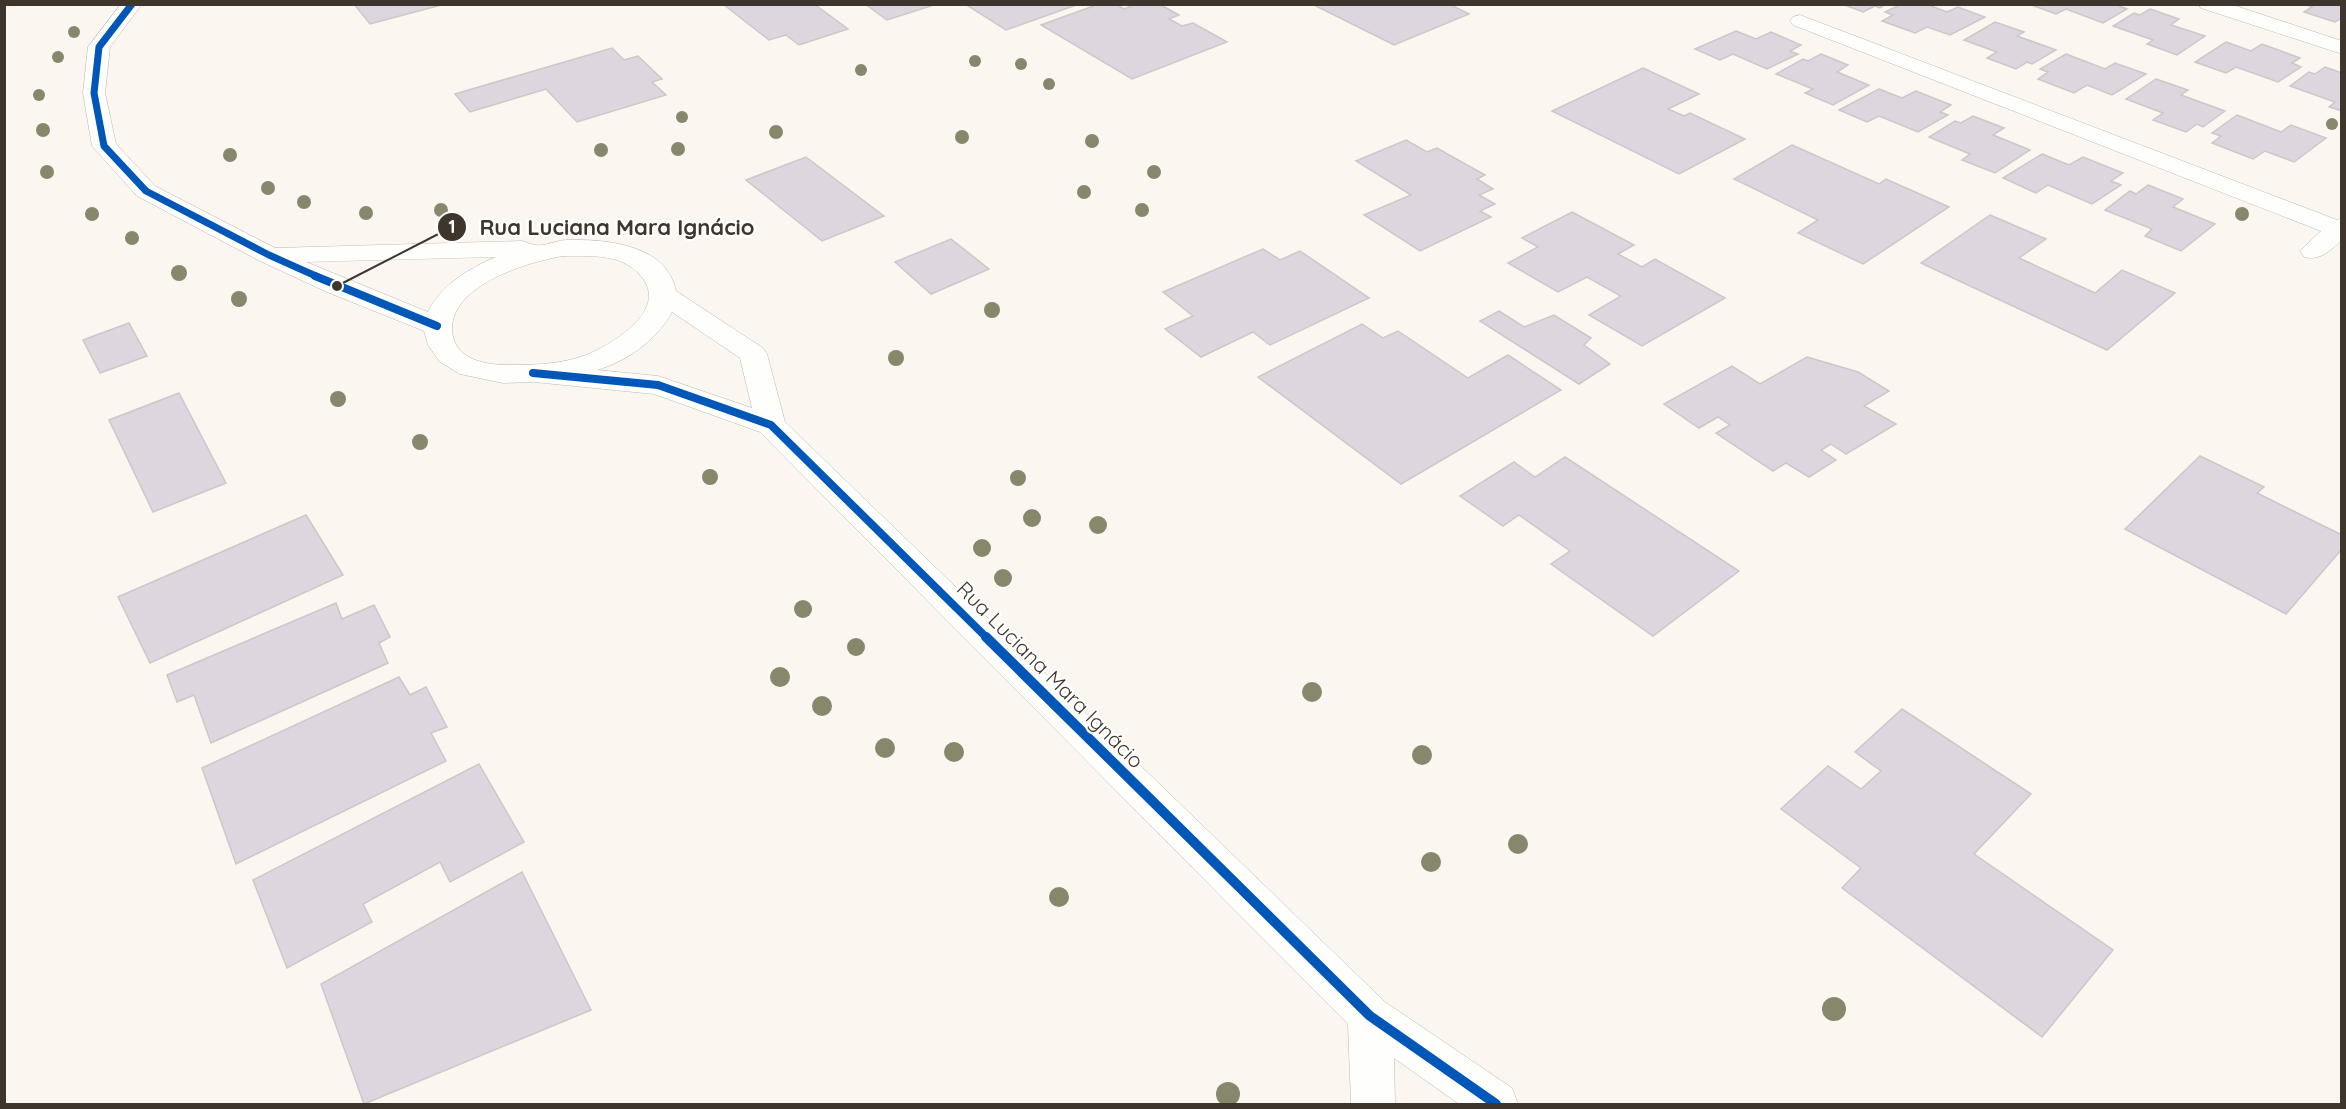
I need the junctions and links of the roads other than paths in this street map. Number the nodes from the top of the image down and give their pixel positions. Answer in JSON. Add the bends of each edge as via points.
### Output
{"nodes":[{"id":1,"x":132,"y":4,"type":"edge"},
{"id":2,"x":2208,"y":4,"type":"edge"},
{"id":3,"x":1800,"y":21,"type":"dead end"},
{"id":4,"x":2342,"y":48,"type":"edge"},
{"id":5,"x":2340,"y":227,"type":"edge"},
{"id":6,"x":563,"y":248,"type":"junction"},
{"id":7,"x":2313,"y":251,"type":"dead end"},
{"id":8,"x":269,"y":255,"type":"junction"},
{"id":9,"x":664,"y":295,"type":"junction"},
{"id":10,"x":437,"y":326,"type":"junction"},
{"id":11,"x":533,"y":373,"type":"junction"},
{"id":12,"x":771,"y":425,"type":"junction"},
{"id":13,"x":1370,"y":1016,"type":"junction"},
{"id":14,"x":1373,"y":1104,"type":"edge"},
{"id":15,"x":1496,"y":1104,"type":"edge"}],
"edges":[{"from":1,"to":8,"type":"street","via":[[99,47],[94,93],[104,146],[146,191]]},
{"from":2,"to":4,"type":"street"},
{"from":3,"to":5,"type":"street"},
{"from":5,"to":7,"type":"street"},
{"from":6,"to":8,"type":"street"},
{"from":6,"to":9,"type":"street","via":[[625,253],[646,263],[664,286]]},
{"from":6,"to":10,"type":"street","via":[[493,267],[465,284],[445,305]]},
{"from":8,"to":10,"type":"street"},
{"from":9,"to":11,"type":"street","via":[[658,314],[642,333],[618,350],[587,364]]},
{"from":9,"to":12,"type":"street","via":[[753,354]]},
{"from":10,"to":11,"type":"street","via":[[441,345],[456,362],[483,372]]},
{"from":11,"to":12,"type":"street","name":"Rua Luciana Mara Ignácio","via":[[658,385]]},
{"from":12,"to":13,"type":"street","name":"Rua Luciana Mara Ignácio"},
{"from":13,"to":14,"type":"street"},
{"from":13,"to":15,"type":"street","name":"Rua Luciana Mara Ignácio"}]}
